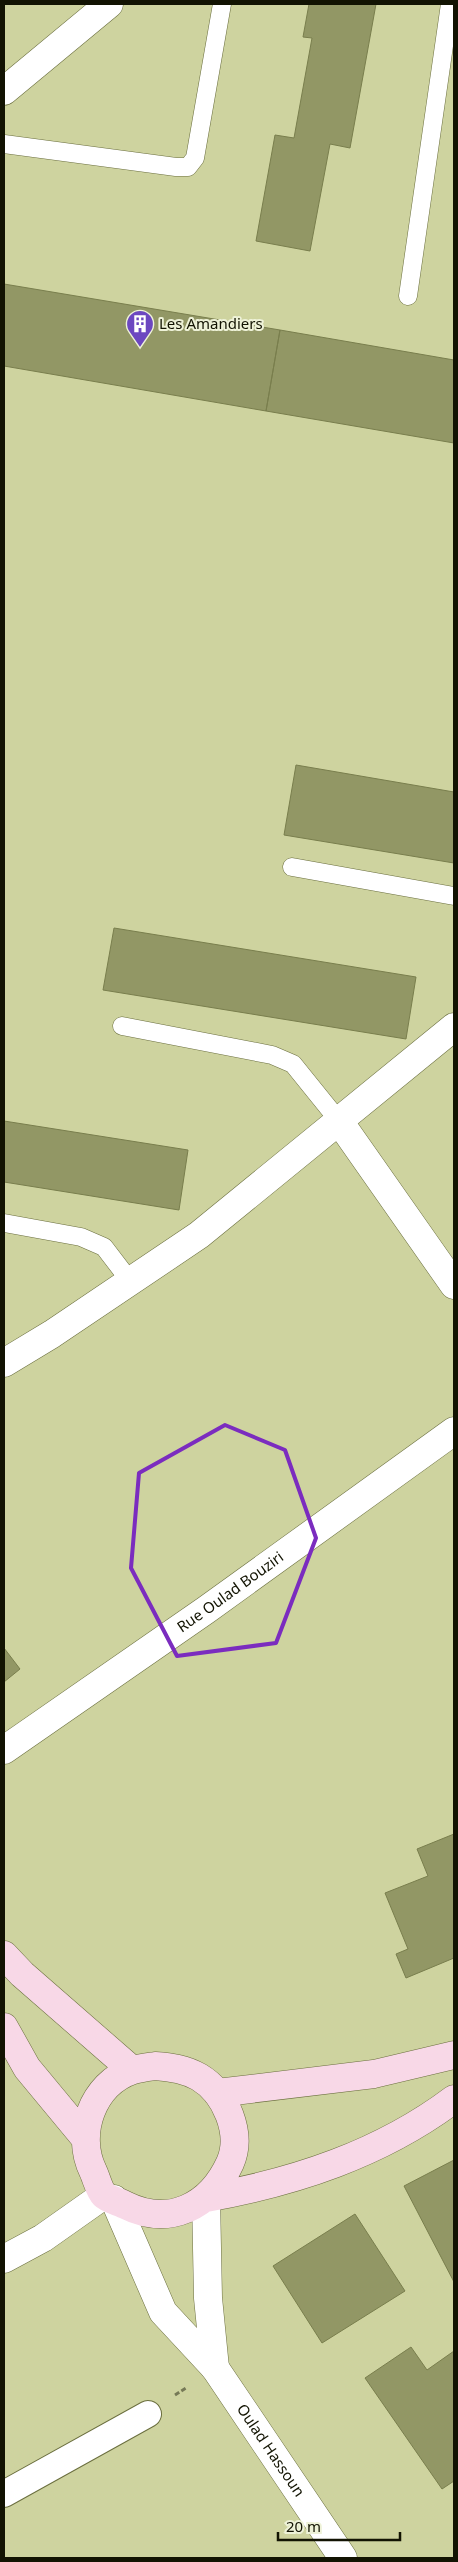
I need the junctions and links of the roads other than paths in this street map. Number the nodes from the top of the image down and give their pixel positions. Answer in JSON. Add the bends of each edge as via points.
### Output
{"nodes":[{"id":1,"x":109,"y":4,"type":"edge"},
{"id":2,"x":222,"y":4,"type":"edge"},
{"id":3,"x":450,"y":4,"type":"edge"},
{"id":4,"x":4,"y":92,"type":"edge"},
{"id":5,"x":4,"y":144,"type":"edge"},
{"id":6,"x":408,"y":296,"type":"dead end"},
{"id":7,"x":292,"y":867,"type":"dead end"},
{"id":8,"x":454,"y":896,"type":"edge"},
{"id":9,"x":122,"y":1026,"type":"dead end"},
{"id":10,"x":454,"y":1027,"type":"edge"},
{"id":11,"x":339,"y":1121,"type":"junction"},
{"id":12,"x":4,"y":1223,"type":"edge"},
{"id":13,"x":130,"y":1281,"type":"junction"},
{"id":14,"x":454,"y":1285,"type":"edge"},
{"id":15,"x":4,"y":1363,"type":"edge"},
{"id":16,"x":454,"y":1431,"type":"edge"},
{"id":17,"x":4,"y":1750,"type":"edge"},
{"id":18,"x":4,"y":1955,"type":"edge"},
{"id":19,"x":4,"y":2027,"type":"edge"},
{"id":20,"x":454,"y":2055,"type":"edge"},
{"id":21,"x":132,"y":2070,"type":"junction"},
{"id":22,"x":217,"y":2093,"type":"junction"},
{"id":23,"x":454,"y":2100,"type":"edge"},
{"id":24,"x":84,"y":2138,"type":"junction"},
{"id":25,"x":109,"y":2197,"type":"junction"},
{"id":26,"x":206,"y":2198,"type":"junction"},
{"id":27,"x":4,"y":2259,"type":"edge"},
{"id":28,"x":215,"y":2368,"type":"junction"},
{"id":29,"x":148,"y":2414,"type":"road end"},
{"id":30,"x":4,"y":2494,"type":"edge"},
{"id":31,"x":343,"y":2558,"type":"edge"}],
"edges":[{"from":1,"to":4,"type":"street"},
{"from":2,"to":5,"type":"lane","via":[[195,158],[188,167]]},
{"from":3,"to":6,"type":"lane"},
{"from":7,"to":8,"type":"lane"},
{"from":9,"to":11,"type":"lane","via":[[272,1055],[293,1064]]},
{"from":10,"to":11,"type":"street"},
{"from":11,"to":13,"type":"street","via":[[199,1235]]},
{"from":11,"to":14,"type":"street"},
{"from":12,"to":13,"type":"lane","via":[[81,1237],[104,1247]]},
{"from":13,"to":15,"type":"street"},
{"from":16,"to":17,"type":"street","name":"Rue Oulad Bouziri","via":[[206,1610]]},
{"from":18,"to":21,"type":"main road"},
{"from":19,"to":24,"type":"main road","via":[[27,2068]]},
{"from":20,"to":22,"type":"main road","via":[[374,2074]]},
{"from":21,"to":22,"type":"main road","via":[[155,2066],[179,2068],[200,2078]]},
{"from":21,"to":24,"type":"main road","via":[[98,2097],[88,2117]]},
{"from":22,"to":26,"type":"main road","via":[[229,2114],[234,2137],[231,2159],[222,2181]]},
{"from":23,"to":26,"type":"main road","via":[[435,2114],[370,2149],[311,2174],[258,2189]]},
{"from":24,"to":25,"type":"main road","via":[[88,2160]]},
{"from":25,"to":26,"type":"main road","via":[[137,2211],[163,2215],[186,2210]]},
{"from":25,"to":27,"type":"street"},
{"from":25,"to":28,"type":"street","name":"Oulad Hassoun","via":[[163,2312]]},
{"from":26,"to":28,"type":"street","name":"Oulad Hassoun","via":[[208,2298]]},
{"from":28,"to":31,"type":"street","name":"Oulad Hassoun"},
{"from":29,"to":30,"type":"street"}]}
